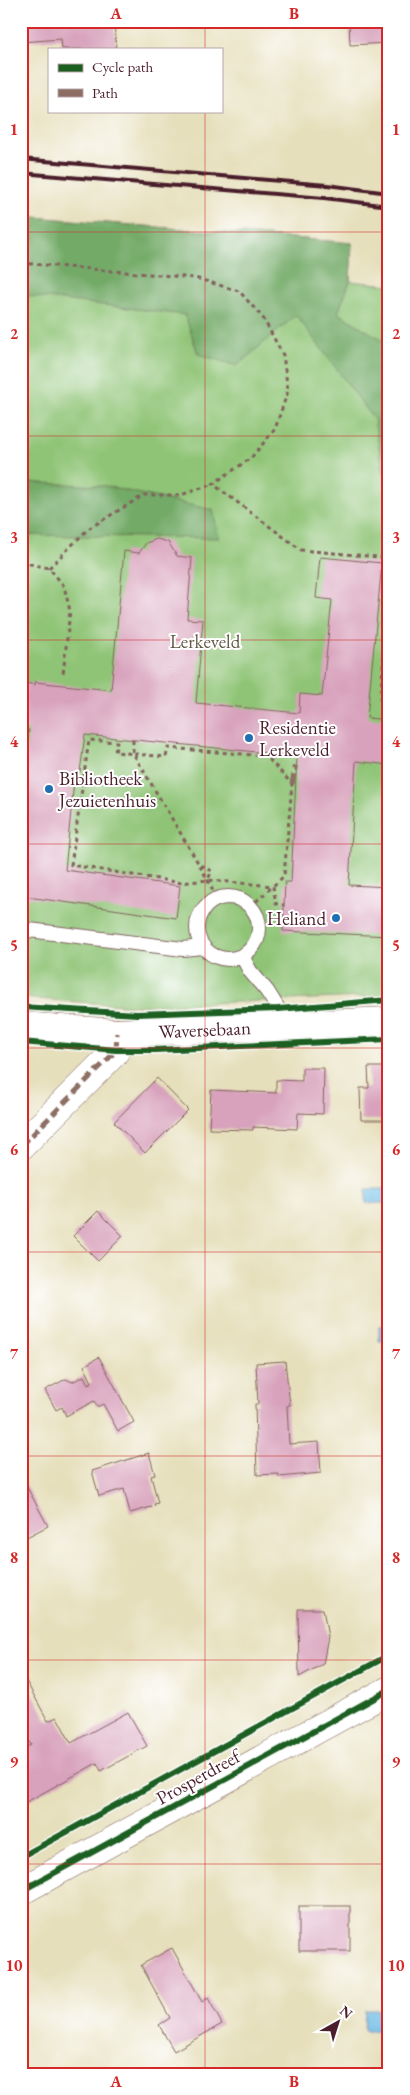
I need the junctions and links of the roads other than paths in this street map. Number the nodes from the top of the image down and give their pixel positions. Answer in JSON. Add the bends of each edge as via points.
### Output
{"nodes":[{"id":1,"x":21,"y":929,"type":"edge"},
{"id":2,"x":202,"y":947,"type":"junction"},
{"id":3,"x":242,"y":956,"type":"junction"},
{"id":4,"x":389,"y":1022,"type":"edge"},
{"id":5,"x":21,"y":1026,"type":"edge"},
{"id":6,"x":289,"y":1026,"type":"junction"},
{"id":7,"x":117,"y":1033,"type":"junction"},
{"id":8,"x":21,"y":1146,"type":"edge"},
{"id":9,"x":389,"y":1690,"type":"edge"},
{"id":10,"x":21,"y":1891,"type":"edge"}],
"edges":[{"from":1,"to":2,"type":"lane","via":[[182,949]]},
{"from":2,"to":3,"type":"lane","via":[[225,960]]},
{"from":2,"to":3,"type":"lane","via":[[197,937],[199,915],[205,906],[217,899],[234,898],[250,907],[259,924],[256,943]]},
{"from":3,"to":6,"type":"lane"},
{"from":4,"to":6,"type":"street","name":"Waversebaan"},
{"from":5,"to":7,"type":"street","name":"Waversebaan"},
{"from":6,"to":7,"type":"street","name":"Waversebaan"},
{"from":7,"to":8,"type":"street","via":[[113,1054]]},
{"from":9,"to":10,"type":"street","name":"Prosperdreef"}]}
